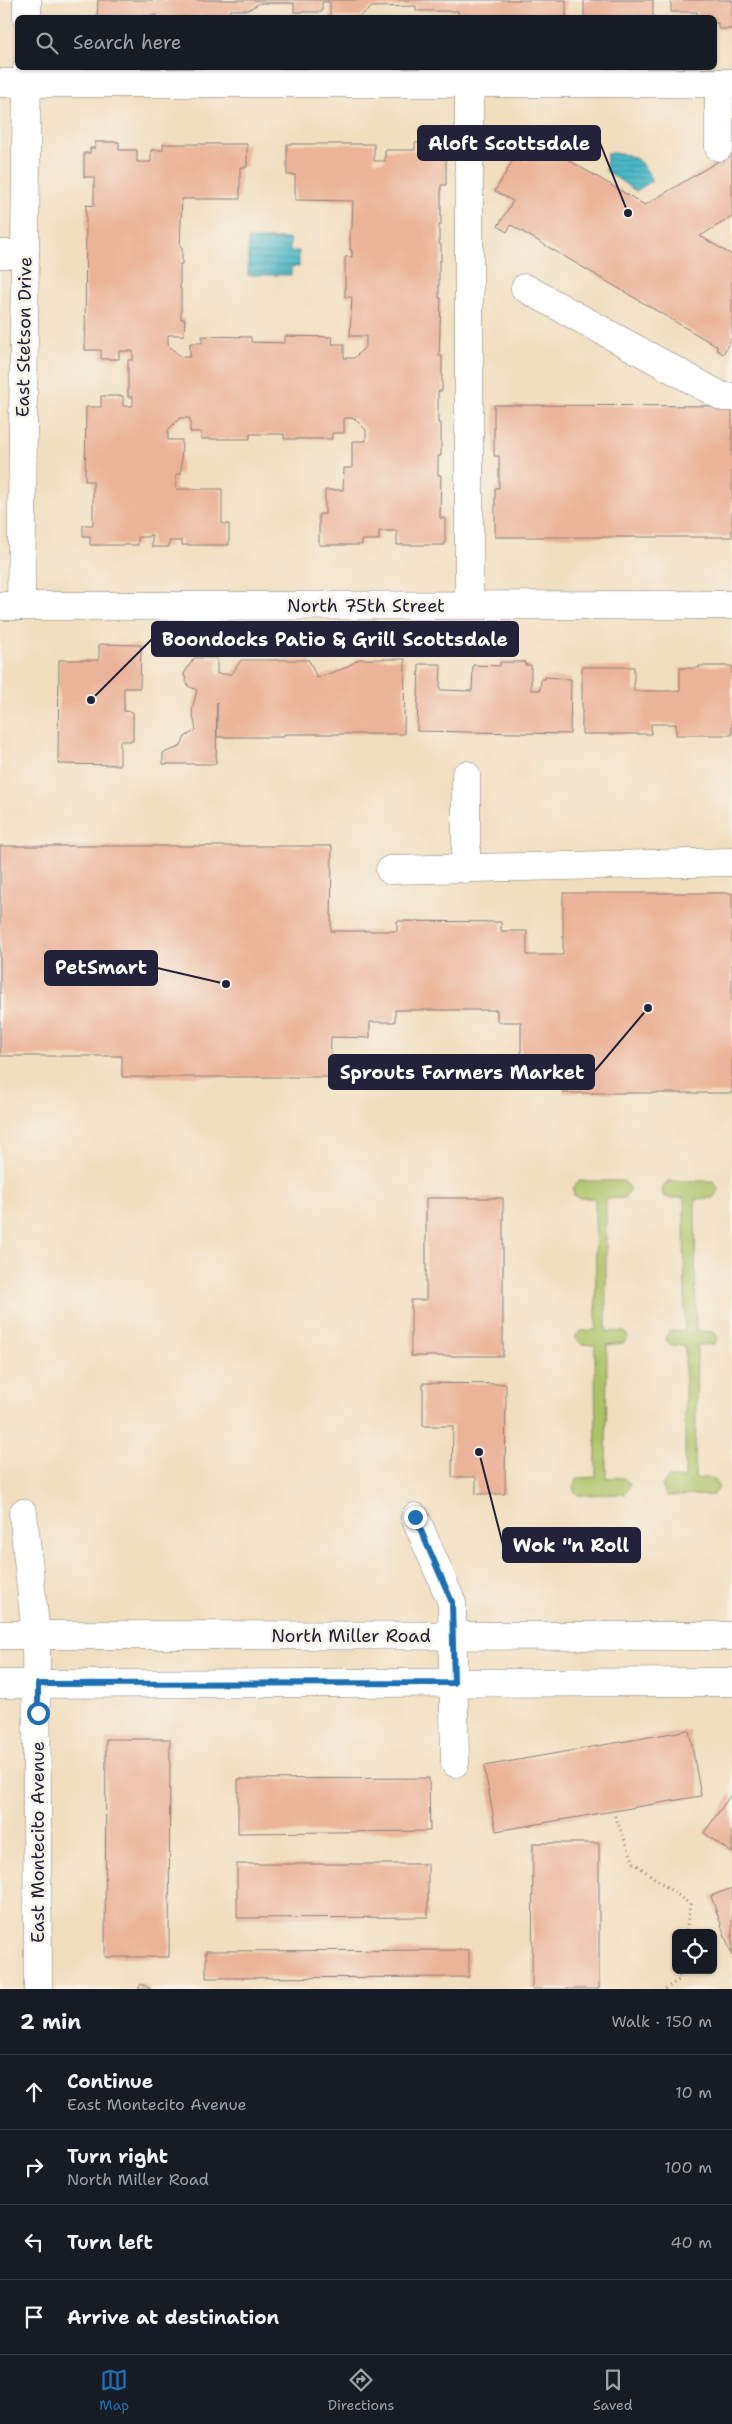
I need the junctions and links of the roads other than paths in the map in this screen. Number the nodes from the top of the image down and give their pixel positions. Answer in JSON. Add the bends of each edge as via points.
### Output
{"nodes":[{"id":1,"x":27,"y":0,"type":"edge"},
{"id":2,"x":27,"y":15,"type":"edge"},
{"id":3,"x":27,"y":76,"type":"edge"},
{"id":4,"x":0,"y":84,"type":"edge"},
{"id":5,"x":468,"y":84,"type":"junction"},
{"id":6,"x":725,"y":84,"type":"edge"},
{"id":7,"x":719,"y":147,"type":"dead end"},
{"id":8,"x":12,"y":254,"type":"edge"},
{"id":9,"x":525,"y":288,"type":"dead end"},
{"id":10,"x":732,"y":397,"type":"edge"},
{"id":11,"x":11,"y":431,"type":"edge"},
{"id":12,"x":470,"y":605,"type":"junction"},
{"id":13,"x":732,"y":605,"type":"edge"},
{"id":14,"x":10,"y":606,"type":"edge"},
{"id":15,"x":466,"y":775,"type":"dead end"},
{"id":16,"x":732,"y":862,"type":"edge"},
{"id":17,"x":466,"y":868,"type":"junction"},
{"id":18,"x":390,"y":870,"type":"dead end"},
{"id":19,"x":23,"y":1514,"type":"dead end"},
{"id":20,"x":415,"y":1517,"type":"dead end"},
{"id":21,"x":0,"y":1635,"type":"edge"},
{"id":22,"x":36,"y":1635,"type":"junction"},
{"id":23,"x":732,"y":1636,"type":"edge"},
{"id":24,"x":454,"y":1637,"type":"junction"},
{"id":25,"x":732,"y":1682,"type":"edge"},
{"id":26,"x":454,"y":1683,"type":"junction"},
{"id":27,"x":0,"y":1684,"type":"edge"},
{"id":28,"x":38,"y":1684,"type":"junction"},
{"id":29,"x":456,"y":1763,"type":"dead end"},
{"id":30,"x":38,"y":1989,"type":"edge"}],
"edges":[{"from":1,"to":2,"type":"street"},
{"from":3,"to":4,"type":"street"},
{"from":3,"to":5,"type":"street"},
{"from":3,"to":8,"type":"street","name":"East Stetson Drive"},
{"from":5,"to":6,"type":"street"},
{"from":5,"to":12,"type":"street"},
{"from":6,"to":7,"type":"street"},
{"from":8,"to":11,"type":"street","name":"East Stetson Drive"},
{"from":9,"to":10,"type":"street","via":[[723,397]]},
{"from":11,"to":14,"type":"street","name":"East Stetson Drive"},
{"from":12,"to":13,"type":"street","name":"North 75th Street"},
{"from":12,"to":14,"type":"street","name":"North 75th Street"},
{"from":15,"to":17,"type":"street"},
{"from":16,"to":17,"type":"street"},
{"from":17,"to":18,"type":"street"},
{"from":19,"to":22,"type":"street","name":"East Montecito Avenue"},
{"from":20,"to":24,"type":"street","via":[[452,1602]]},
{"from":21,"to":22,"type":"street","name":"North Miller Road"},
{"from":22,"to":24,"type":"street","name":"North Miller Road"},
{"from":22,"to":28,"type":"street","name":"East Montecito Avenue"},
{"from":23,"to":24,"type":"street","name":"North Miller Road"},
{"from":24,"to":26,"type":"street"},
{"from":25,"to":26,"type":"street"},
{"from":26,"to":28,"type":"street"},
{"from":26,"to":29,"type":"street"},
{"from":27,"to":28,"type":"street"},
{"from":28,"to":30,"type":"street","name":"East Montecito Avenue"}]}
